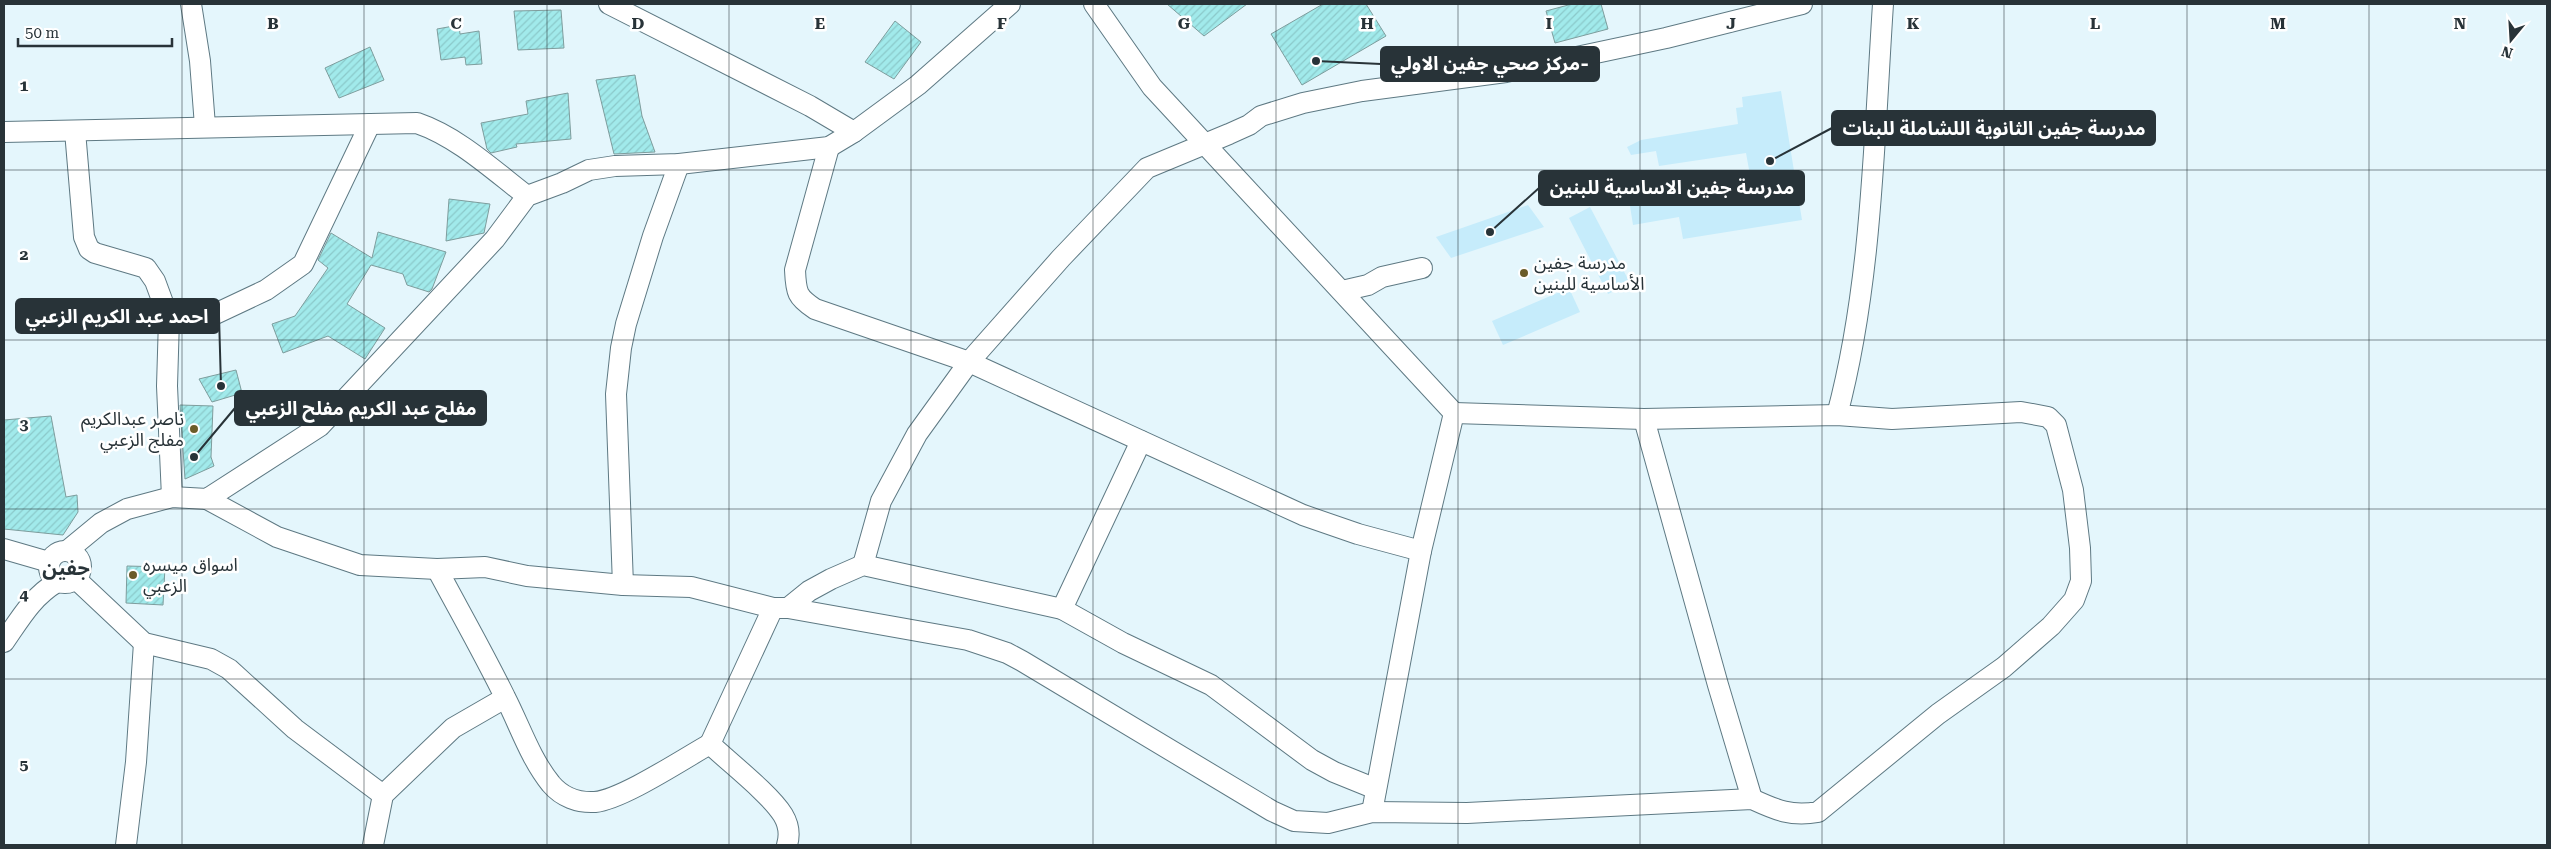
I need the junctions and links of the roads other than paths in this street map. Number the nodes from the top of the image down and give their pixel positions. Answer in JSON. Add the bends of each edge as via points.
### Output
{"nodes":[{"id":1,"x":192,"y":4,"type":"edge"},
{"id":2,"x":610,"y":4,"type":"edge"},
{"id":3,"x":1010,"y":4,"type":"edge"},
{"id":4,"x":1094,"y":4,"type":"edge"},
{"id":5,"x":1802,"y":4,"type":"edge"},
{"id":6,"x":1883,"y":4,"type":"edge"},
{"id":7,"x":370,"y":124,"type":"junction"},
{"id":8,"x":205,"y":126,"type":"junction"},
{"id":9,"x":76,"y":131,"type":"junction"},
{"id":10,"x":4,"y":132,"type":"edge"},
{"id":11,"x":854,"y":132,"type":"junction"},
{"id":12,"x":1205,"y":145,"type":"junction"},
{"id":13,"x":829,"y":147,"type":"junction"},
{"id":14,"x":679,"y":164,"type":"junction"},
{"id":15,"x":527,"y":196,"type":"junction"},
{"id":16,"x":1422,"y":268,"type":"dead end"},
{"id":17,"x":1342,"y":291,"type":"junction"},
{"id":18,"x":169,"y":318,"type":"junction"},
{"id":19,"x":969,"y":362,"type":"junction"},
{"id":20,"x":1454,"y":413,"type":"junction"},
{"id":21,"x":1837,"y":415,"type":"junction"},
{"id":22,"x":1644,"y":419,"type":"junction"},
{"id":23,"x":1141,"y":441,"type":"junction"},
{"id":24,"x":172,"y":497,"type":"junction"},
{"id":25,"x":207,"y":498,"type":"junction"},
{"id":26,"x":4,"y":550,"type":"edge"},
{"id":27,"x":68,"y":550,"type":"junction"},
{"id":28,"x":1421,"y":551,"type":"junction"},
{"id":29,"x":49,"y":562,"type":"junction"},
{"id":30,"x":863,"y":565,"type":"junction"},
{"id":31,"x":437,"y":569,"type":"junction"},
{"id":32,"x":77,"y":580,"type":"junction"},
{"id":33,"x":57,"y":582,"type":"junction"},
{"id":34,"x":623,"y":585,"type":"junction"},
{"id":35,"x":780,"y":608,"type":"junction"},
{"id":36,"x":1062,"y":609,"type":"junction"},
{"id":37,"x":4,"y":642,"type":"edge"},
{"id":38,"x":144,"y":643,"type":"junction"},
{"id":39,"x":506,"y":698,"type":"junction"},
{"id":40,"x":710,"y":744,"type":"junction"},
{"id":41,"x":1376,"y":789,"type":"junction"},
{"id":42,"x":383,"y":795,"type":"junction"},
{"id":43,"x":1752,"y":799,"type":"junction"},
{"id":44,"x":1372,"y":812,"type":"junction"},
{"id":45,"x":126,"y":845,"type":"edge"},
{"id":46,"x":373,"y":845,"type":"edge"},
{"id":47,"x":787,"y":845,"type":"edge"}],
"edges":[{"from":1,"to":8,"type":"street"},
{"from":2,"to":11,"type":"street","via":[[786,93]]},
{"from":3,"to":11,"type":"street","via":[[918,85]]},
{"from":4,"to":12,"type":"street","via":[[1152,87]]},
{"from":5,"to":12,"type":"street","via":[[1666,38],[1506,72],[1362,91],[1303,103],[1261,116]]},
{"from":6,"to":21,"type":"street","via":[[1872,170],[1857,317]]},
{"from":7,"to":8,"type":"street"},
{"from":7,"to":15,"type":"street","via":[[417,122],[434,129],[469,151]]},
{"from":7,"to":18,"type":"street","via":[[303,264],[266,290],[213,315]]},
{"from":8,"to":9,"type":"street"},
{"from":9,"to":10,"type":"street"},
{"from":9,"to":18,"type":"street","via":[[84,237],[89,249],[146,268],[156,281]]},
{"from":11,"to":13,"type":"street"},
{"from":12,"to":17,"type":"street"},
{"from":12,"to":19,"type":"street","via":[[1147,168],[1060,258]]},
{"from":13,"to":14,"type":"street"},
{"from":13,"to":19,"type":"street","via":[[796,270],[800,299],[815,309]]},
{"from":14,"to":15,"type":"street","via":[[588,170],[562,184]]},
{"from":14,"to":34,"type":"street","via":[[653,236],[621,348],[616,394]]},
{"from":15,"to":25,"type":"street","via":[[494,239],[320,426]]},
{"from":16,"to":17,"type":"street"},
{"from":17,"to":20,"type":"street"},
{"from":18,"to":24,"type":"street","via":[[167,386]]},
{"from":19,"to":23,"type":"street"},
{"from":19,"to":30,"type":"street","via":[[895,471],[881,501]]},
{"from":20,"to":22,"type":"street"},
{"from":20,"to":28,"type":"street"},
{"from":21,"to":22,"type":"street"},
{"from":21,"to":43,"type":"street","via":[[1920,419],[2021,412],[2048,417],[2056,424],[2060,435],[2072,490],[2081,581],[2074,600],[2004,667],[1938,714],[1818,812],[1799,816]]},
{"from":22,"to":43,"type":"street"},
{"from":23,"to":28,"type":"street","via":[[1303,515]]},
{"from":23,"to":36,"type":"street"},
{"from":24,"to":25,"type":"street"},
{"from":24,"to":27,"type":"street","via":[[127,509],[101,523]]},
{"from":25,"to":31,"type":"street","via":[[277,537],[328,556],[360,565]]},
{"from":26,"to":29,"type":"street"},
{"from":27,"to":29,"type":"street","via":[[55,554]]},
{"from":27,"to":32,"type":"street","via":[[74,552],[80,566]]},
{"from":28,"to":41,"type":"street"},
{"from":29,"to":33,"type":"street"},
{"from":30,"to":35,"type":"street"},
{"from":30,"to":36,"type":"street"},
{"from":31,"to":34,"type":"street","via":[[485,567],[527,576]]},
{"from":31,"to":39,"type":"street"},
{"from":32,"to":33,"type":"street"},
{"from":32,"to":38,"type":"street"},
{"from":33,"to":37,"type":"street","via":[[34,599]]},
{"from":34,"to":35,"type":"street","via":[[691,586]]},
{"from":35,"to":40,"type":"street"},
{"from":35,"to":44,"type":"street","via":[[968,640],[1006,652],[1272,811],[1294,821],[1328,823]]},
{"from":36,"to":41,"type":"street","via":[[1123,643],[1211,685],[1312,760]]},
{"from":38,"to":42,"type":"street","via":[[211,659],[229,669],[295,729]]},
{"from":38,"to":45,"type":"street","via":[[136,762]]},
{"from":39,"to":40,"type":"street","via":[[535,760],[552,785],[578,801],[596,802],[621,794]]},
{"from":39,"to":42,"type":"street","via":[[453,728]]},
{"from":40,"to":47,"type":"street","via":[[775,804],[788,828]]},
{"from":41,"to":44,"type":"street"},
{"from":42,"to":46,"type":"street"},
{"from":43,"to":44,"type":"street","via":[[1467,812]]}]}
